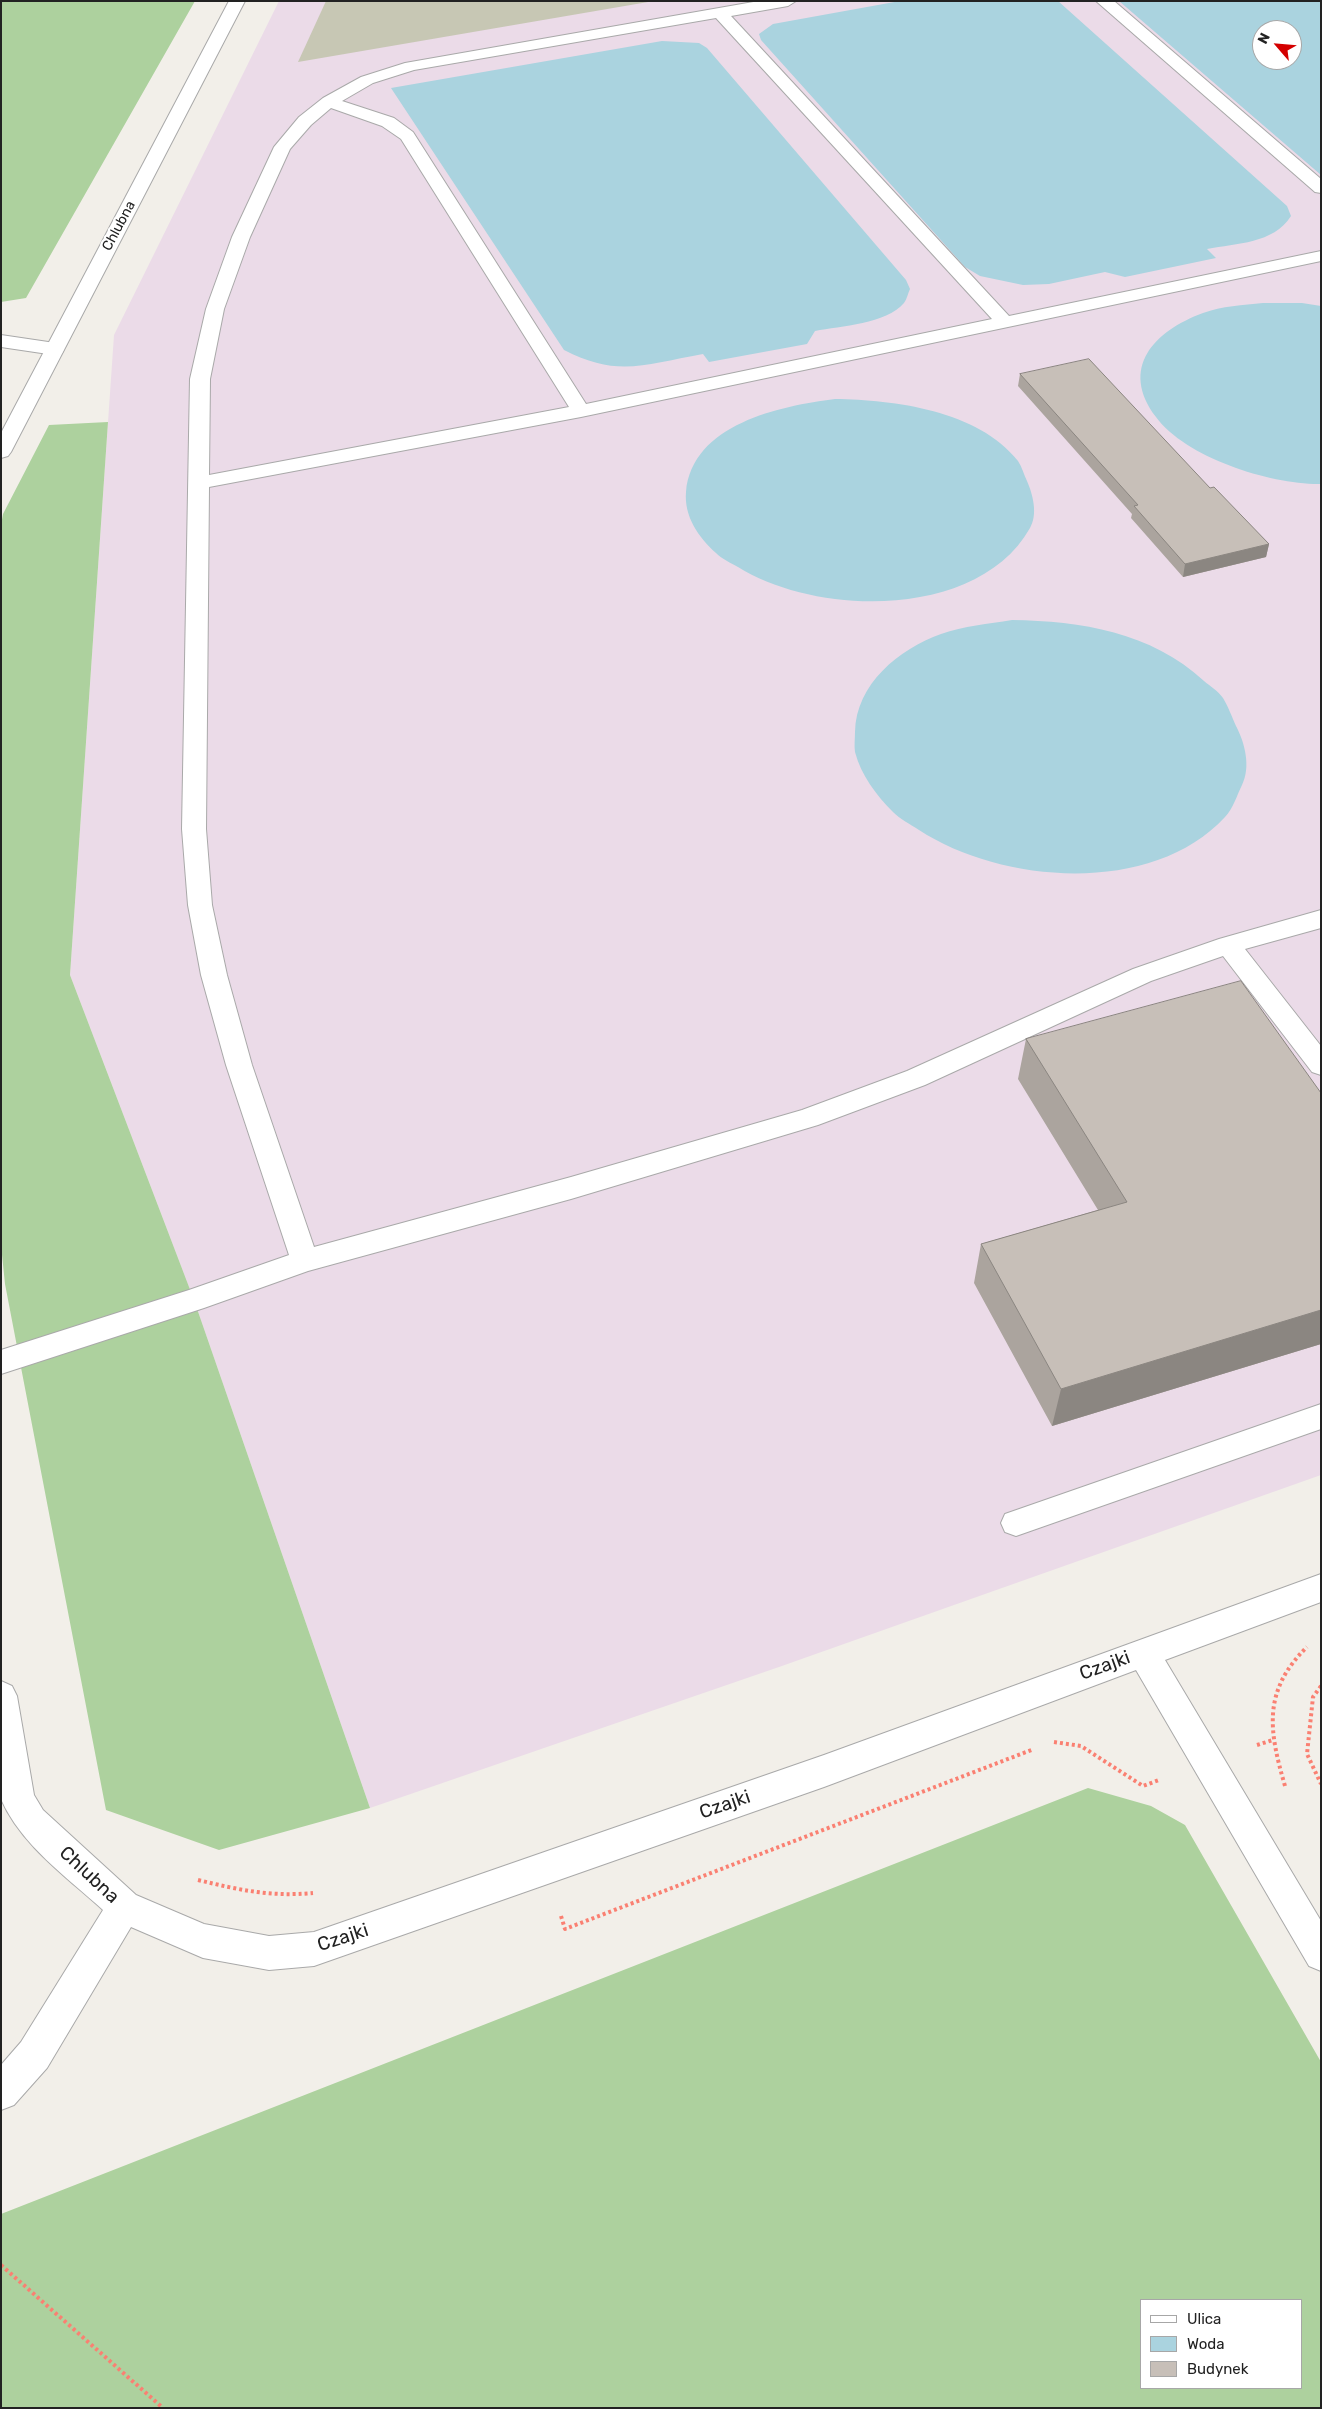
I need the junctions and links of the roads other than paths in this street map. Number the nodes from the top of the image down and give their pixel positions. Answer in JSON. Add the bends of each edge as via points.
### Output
{"nodes":[{"id":1,"x":237,"y":1,"type":"edge"},
{"id":2,"x":788,"y":1,"type":"edge"},
{"id":3,"x":1104,"y":1,"type":"edge"},
{"id":4,"x":720,"y":13,"type":"junction"},
{"id":5,"x":329,"y":102,"type":"junction"},
{"id":6,"x":1321,"y":188,"type":"edge"},
{"id":7,"x":1321,"y":256,"type":"edge"},
{"id":8,"x":1005,"y":322,"type":"junction"},
{"id":9,"x":1,"y":341,"type":"edge"},
{"id":10,"x":55,"y":349,"type":"junction"},
{"id":11,"x":581,"y":411,"type":"junction"},
{"id":12,"x":1,"y":452,"type":"edge"},
{"id":13,"x":198,"y":483,"type":"junction"},
{"id":14,"x":1321,"y":919,"type":"edge"},
{"id":15,"x":1228,"y":946,"type":"junction"},
{"id":16,"x":1321,"y":1065,"type":"edge"},
{"id":17,"x":305,"y":1261,"type":"junction"},
{"id":18,"x":1,"y":1362,"type":"edge"},
{"id":19,"x":1321,"y":1416,"type":"edge"},
{"id":20,"x":1016,"y":1524,"type":"dead end"},
{"id":21,"x":1321,"y":1588,"type":"edge"},
{"id":22,"x":1143,"y":1652,"type":"junction"},
{"id":23,"x":1,"y":1696,"type":"edge"},
{"id":24,"x":124,"y":1907,"type":"junction"},
{"id":25,"x":1321,"y":1954,"type":"edge"},
{"id":26,"x":1,"y":2092,"type":"edge"}],
"edges":[{"from":1,"to":10,"type":"street","name":"Chlubna"},
{"from":2,"to":4,"type":"street"},
{"from":3,"to":6,"type":"street"},
{"from":4,"to":5,"type":"street","via":[[411,66],[367,80]]},
{"from":4,"to":8,"type":"street"},
{"from":5,"to":11,"type":"street","via":[[388,122],[407,136]]},
{"from":5,"to":13,"type":"street","via":[[305,121],[282,147],[241,237],[215,309],[200,379]]},
{"from":7,"to":8,"type":"street"},
{"from":8,"to":11,"type":"street"},
{"from":9,"to":10,"type":"street"},
{"from":10,"to":12,"type":"street","name":"Chlubna"},
{"from":11,"to":13,"type":"street"},
{"from":13,"to":17,"type":"street","via":[[194,829],[200,905],[214,975],[239,1065]]},
{"from":14,"to":15,"type":"street"},
{"from":15,"to":16,"type":"street"},
{"from":15,"to":17,"type":"street","via":[[1142,975],[916,1078],[809,1118]]},
{"from":17,"to":18,"type":"street"},
{"from":19,"to":20,"type":"street"},
{"from":21,"to":22,"type":"street","name":"Czajki"},
{"from":22,"to":24,"type":"street","name":"Czajki","via":[[824,1771],[314,1949],[269,1952],[203,1941]]},
{"from":22,"to":25,"type":"street"},
{"from":23,"to":24,"type":"street","name":"Chlubna","via":[[18,1799],[31,1821]]},
{"from":24,"to":26,"type":"street","name":"Chlubna","via":[[34,2056]]}]}
